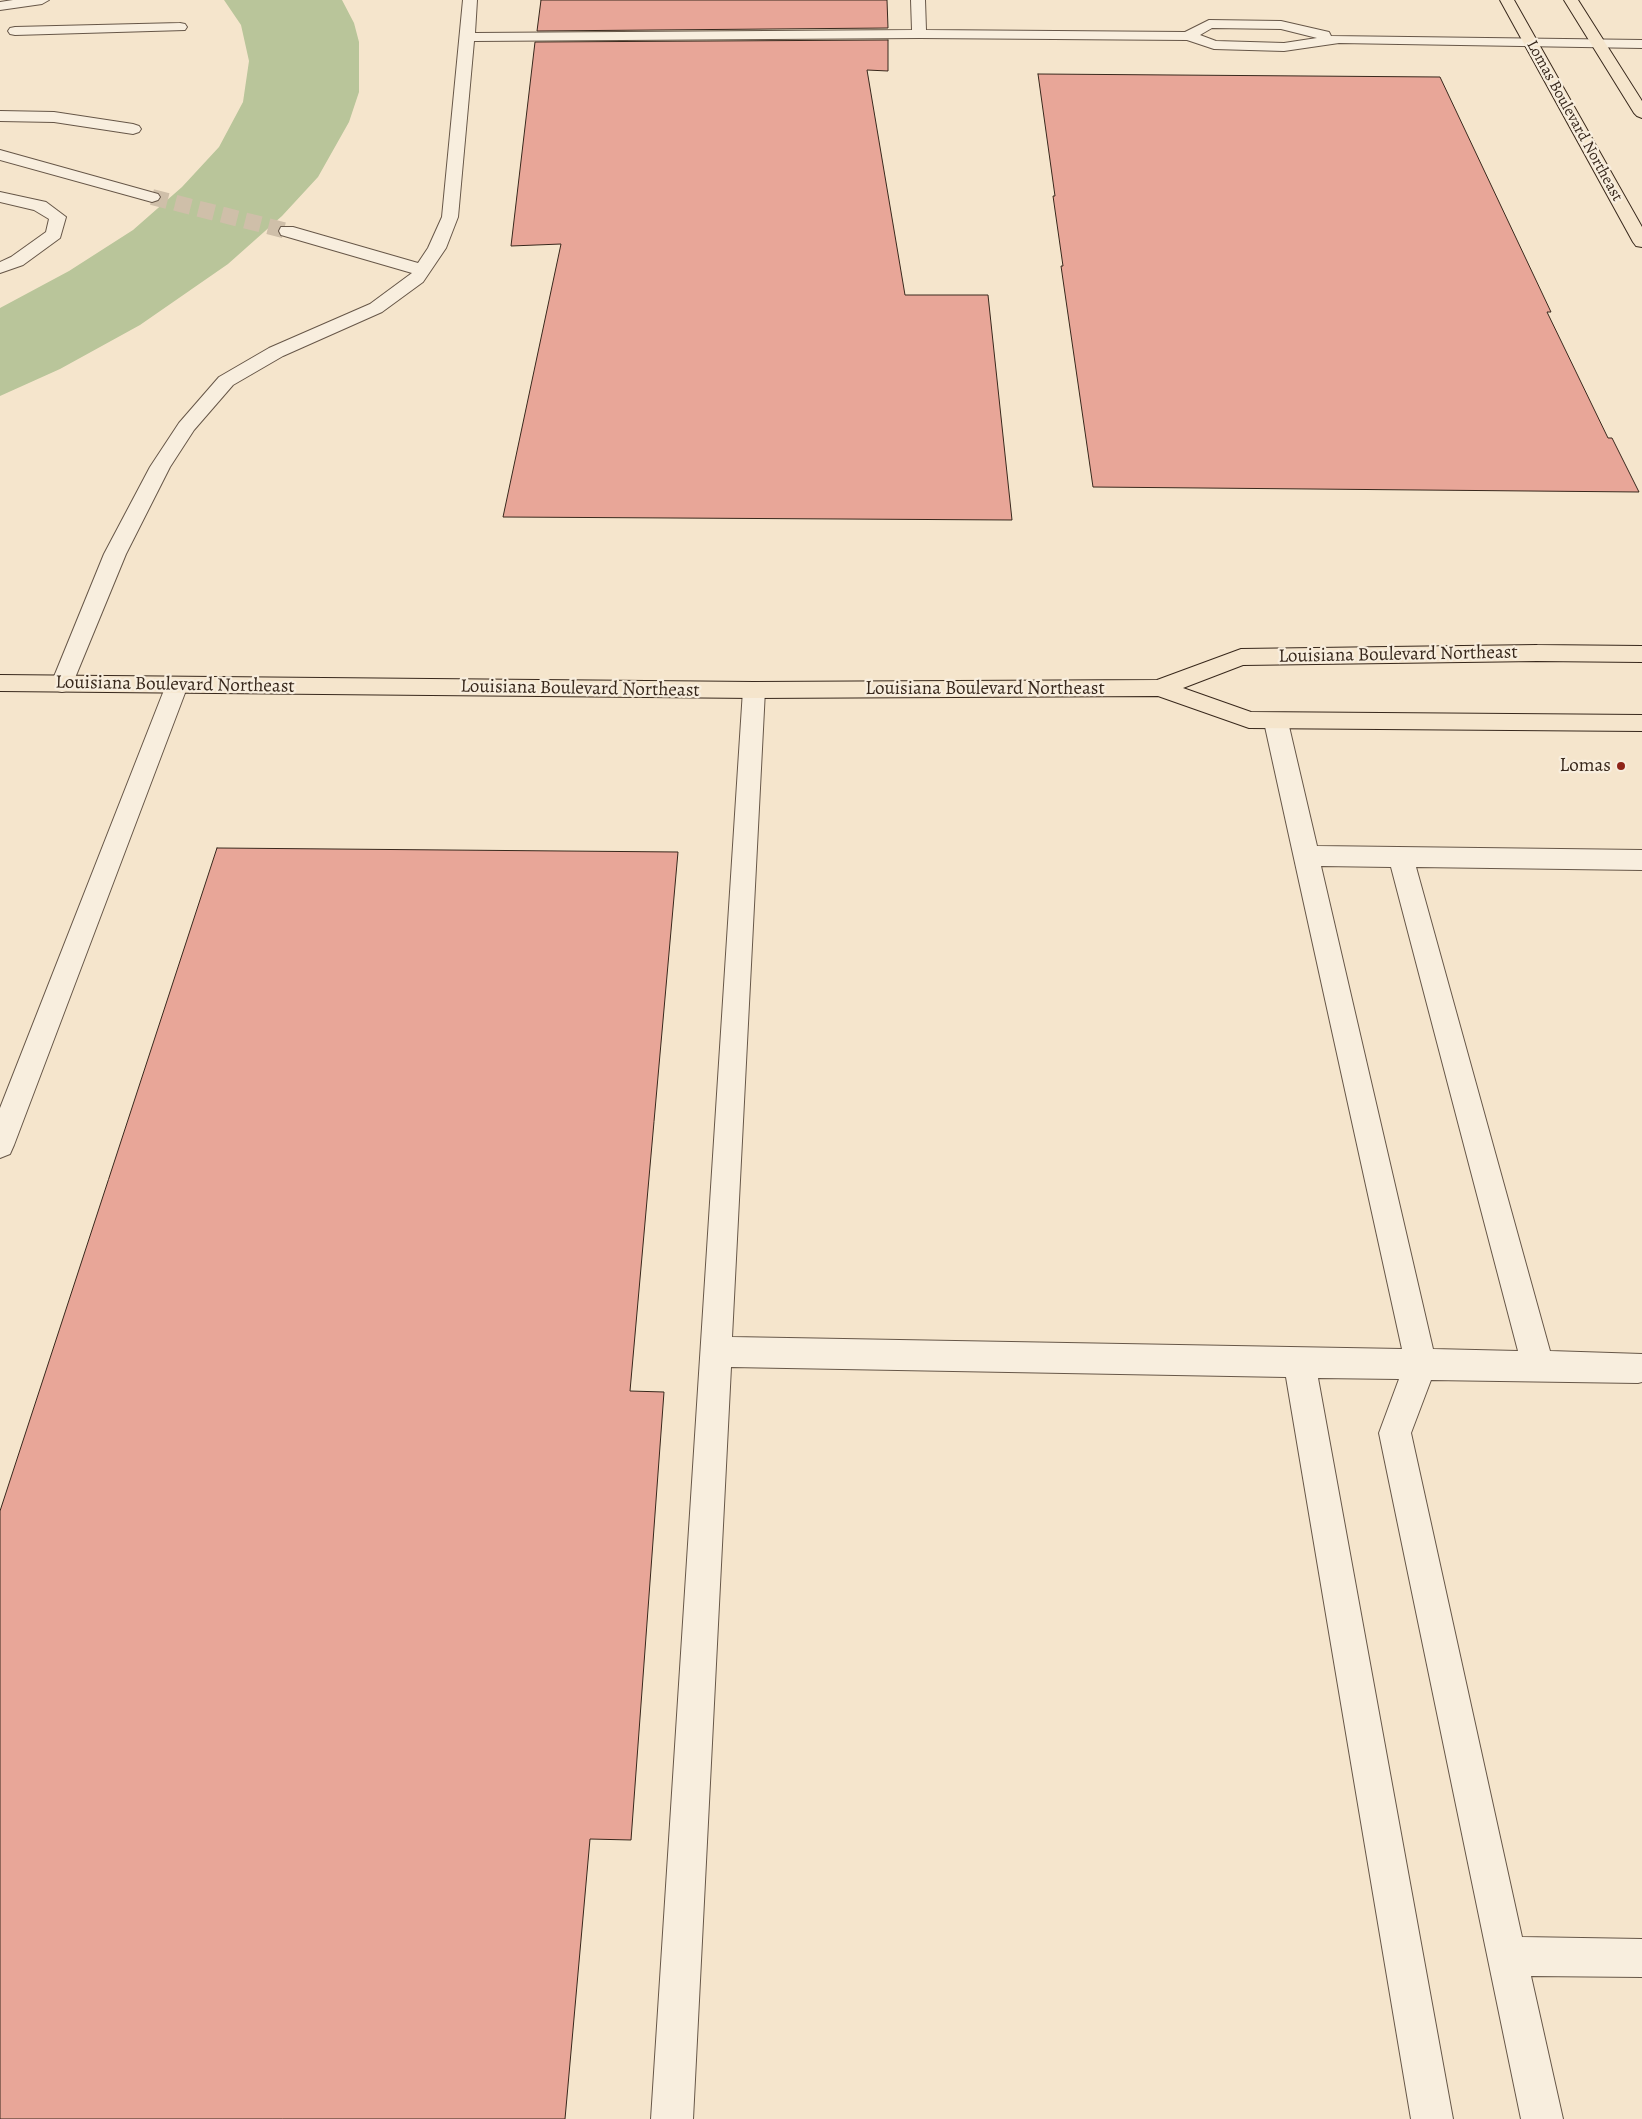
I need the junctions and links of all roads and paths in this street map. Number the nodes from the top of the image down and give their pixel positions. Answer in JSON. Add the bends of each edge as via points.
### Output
{"nodes":[{"id":1,"x":42,"y":0,"type":"edge"},
{"id":2,"x":470,"y":0,"type":"edge"},
{"id":3,"x":918,"y":0,"type":"edge"},
{"id":4,"x":1507,"y":0,"type":"edge"},
{"id":5,"x":1572,"y":0,"type":"edge"},
{"id":6,"x":0,"y":6,"type":"edge"},
{"id":7,"x":180,"y":27,"type":"dead end"},
{"id":8,"x":15,"y":31,"type":"dead end"},
{"id":9,"x":919,"y":34,"type":"junction"},
{"id":10,"x":468,"y":36,"type":"junction"},
{"id":11,"x":1188,"y":36,"type":"junction"},
{"id":12,"x":1339,"y":39,"type":"junction"},
{"id":13,"x":1530,"y":42,"type":"junction"},
{"id":14,"x":1598,"y":43,"type":"junction"},
{"id":15,"x":1642,"y":44,"type":"edge"},
{"id":16,"x":1642,"y":113,"type":"edge"},
{"id":17,"x":0,"y":116,"type":"edge"},
{"id":18,"x":133,"y":129,"type":"dead end"},
{"id":19,"x":0,"y":155,"type":"edge"},
{"id":20,"x":152,"y":197,"type":"tunnel mouth"},
{"id":21,"x":0,"y":198,"type":"edge"},
{"id":22,"x":287,"y":231,"type":"tunnel mouth"},
{"id":23,"x":1642,"y":242,"type":"edge"},
{"id":24,"x":0,"y":268,"type":"edge"},
{"id":25,"x":422,"y":270,"type":"junction"},
{"id":26,"x":1642,"y":654,"type":"edge"},
{"id":27,"x":0,"y":683,"type":"edge"},
{"id":28,"x":62,"y":684,"type":"junction"},
{"id":29,"x":178,"y":685,"type":"junction"},
{"id":30,"x":1159,"y":688,"type":"junction"},
{"id":31,"x":754,"y":690,"type":"junction"},
{"id":32,"x":1276,"y":722,"type":"junction"},
{"id":33,"x":1642,"y":723,"type":"edge"},
{"id":34,"x":1306,"y":856,"type":"junction"},
{"id":35,"x":1401,"y":857,"type":"junction"},
{"id":36,"x":1642,"y":860,"type":"edge"},
{"id":37,"x":0,"y":1145,"type":"edge"},
{"id":38,"x":716,"y":1352,"type":"junction"},
{"id":39,"x":1299,"y":1362,"type":"junction"},
{"id":40,"x":1421,"y":1364,"type":"junction"},
{"id":41,"x":1538,"y":1366,"type":"junction"},
{"id":42,"x":1638,"y":1368,"type":"dead end"},
{"id":43,"x":1507,"y":1956,"type":"junction"},
{"id":44,"x":1642,"y":1958,"type":"edge"},
{"id":45,"x":672,"y":2119,"type":"edge"},
{"id":46,"x":1432,"y":2119,"type":"edge"},
{"id":47,"x":1542,"y":2119,"type":"edge"}],
"edges":[{"from":1,"to":6,"type":"street"},
{"from":2,"to":10,"type":"street"},
{"from":3,"to":9,"type":"street"},
{"from":4,"to":13,"type":"main road","name":"Lomas Boulevard Northeast"},
{"from":5,"to":14,"type":"main road"},
{"from":7,"to":8,"type":"street"},
{"from":9,"to":10,"type":"street"},
{"from":9,"to":11,"type":"street"},
{"from":10,"to":25,"type":"street","via":[[450,217],[437,248]]},
{"from":11,"to":12,"type":"street","via":[[1214,45],[1284,47]]},
{"from":11,"to":12,"type":"street","via":[[1209,24],[1281,25]]},
{"from":12,"to":13,"type":"street"},
{"from":13,"to":14,"type":"street"},
{"from":13,"to":23,"type":"main road","name":"Lomas Boulevard Northeast"},
{"from":14,"to":15,"type":"street"},
{"from":14,"to":16,"type":"main road"},
{"from":17,"to":18,"type":"street","via":[[54,117]]},
{"from":19,"to":20,"type":"street"},
{"from":21,"to":24,"type":"street","via":[[40,206],[58,216],[54,234],[17,261]]},
{"from":22,"to":25,"type":"street"},
{"from":25,"to":28,"type":"street","via":[[417,278],[376,308],[276,352],[226,381],[186,427],[160,467],[116,554]]},
{"from":26,"to":30,"type":"main road","name":"Louisiana Boulevard Northeast","via":[[1241,657]]},
{"from":27,"to":28,"type":"main road","name":"Louisiana Boulevard Northeast"},
{"from":28,"to":29,"type":"main road","name":"Louisiana Boulevard Northeast"},
{"from":29,"to":31,"type":"main road","name":"Louisiana Boulevard Northeast"},
{"from":29,"to":37,"type":"street"},
{"from":30,"to":31,"type":"main road","name":"Louisiana Boulevard Northeast"},
{"from":30,"to":32,"type":"main road","name":"Louisiana Boulevard Northeast","via":[[1249,720]]},
{"from":31,"to":38,"type":"street"},
{"from":32,"to":33,"type":"main road","name":"Louisiana Boulevard Northeast"},
{"from":32,"to":34,"type":"street"},
{"from":34,"to":35,"type":"street"},
{"from":34,"to":40,"type":"street"},
{"from":35,"to":36,"type":"street"},
{"from":35,"to":41,"type":"street"},
{"from":38,"to":39,"type":"street"},
{"from":38,"to":45,"type":"street"},
{"from":39,"to":40,"type":"street"},
{"from":39,"to":46,"type":"street"},
{"from":40,"to":41,"type":"street"},
{"from":40,"to":43,"type":"street","via":[[1395,1433]]},
{"from":41,"to":42,"type":"street"},
{"from":43,"to":44,"type":"street"},
{"from":43,"to":47,"type":"street"}]}
